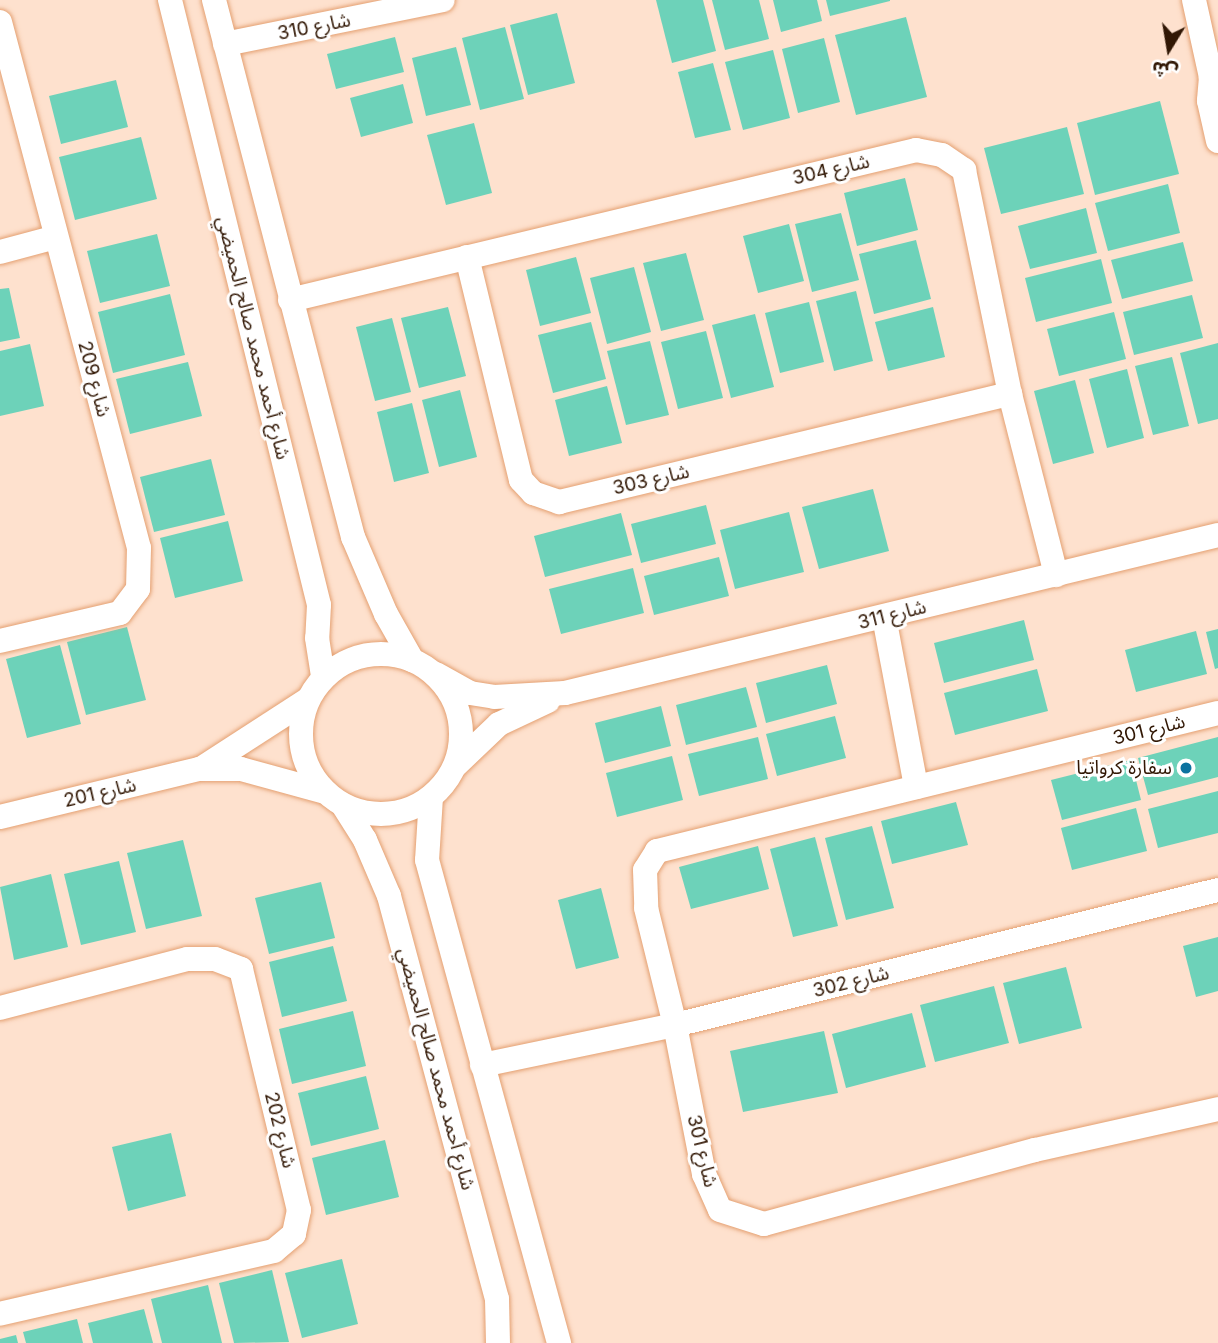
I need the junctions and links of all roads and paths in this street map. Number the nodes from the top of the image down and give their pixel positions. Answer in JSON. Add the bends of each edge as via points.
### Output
{"nodes":[{"id":1,"x":170,"y":0,"type":"edge"},
{"id":2,"x":214,"y":0,"type":"edge"},
{"id":3,"x":443,"y":0,"type":"edge"},
{"id":4,"x":1201,"y":1,"type":"edge"},
{"id":5,"x":409,"y":4,"type":"edge"},
{"id":6,"x":0,"y":22,"type":"edge"},
{"id":7,"x":225,"y":44,"type":"junction"},
{"id":8,"x":1214,"y":75,"type":"edge"},
{"id":9,"x":1218,"y":141,"type":"edge"},
{"id":10,"x":56,"y":237,"type":"junction"},
{"id":11,"x":0,"y":252,"type":"edge"},
{"id":12,"x":467,"y":257,"type":"junction"},
{"id":13,"x":290,"y":300,"type":"junction"},
{"id":14,"x":1010,"y":394,"type":"junction"},
{"id":15,"x":1218,"y":535,"type":"edge"},
{"id":16,"x":1056,"y":575,"type":"junction"},
{"id":17,"x":884,"y":617,"type":"junction"},
{"id":18,"x":0,"y":641,"type":"edge"},
{"id":19,"x":412,"y":660,"type":"junction"},
{"id":20,"x":436,"y":674,"type":"junction"},
{"id":21,"x":323,"y":677,"type":"junction"},
{"id":22,"x":565,"y":693,"type":"junction"},
{"id":23,"x":307,"y":700,"type":"junction"},
{"id":24,"x":1218,"y":713,"type":"edge"},
{"id":25,"x":454,"y":767,"type":"junction"},
{"id":26,"x":199,"y":769,"type":"junction"},
{"id":27,"x":916,"y":787,"type":"junction"},
{"id":28,"x":431,"y":797,"type":"junction"},
{"id":29,"x":334,"y":799,"type":"junction"},
{"id":30,"x":0,"y":817,"type":"edge"},
{"id":31,"x":1218,"y":890,"type":"edge"},
{"id":32,"x":0,"y":1009,"type":"edge"},
{"id":33,"x":675,"y":1025,"type":"junction"},
{"id":34,"x":482,"y":1065,"type":"junction"},
{"id":35,"x":1218,"y":1109,"type":"edge"},
{"id":36,"x":0,"y":1314,"type":"edge"},
{"id":37,"x":554,"y":1338,"type":"edge"},
{"id":38,"x":498,"y":1343,"type":"edge"}],
"edges":[{"from":1,"to":21,"type":"street","name":"شارع أحمد محمد صالح الحميضي","via":[[319,605],[317,638]]},
{"from":2,"to":7,"type":"street"},
{"from":3,"to":5,"type":"street","name":"شارع 310"},
{"from":4,"to":8,"type":"street"},
{"from":5,"to":7,"type":"street","name":"شارع 310"},
{"from":6,"to":10,"type":"street","name":"شارع 209"},
{"from":7,"to":13,"type":"street"},
{"from":8,"to":9,"type":"street","via":[[1209,101]]},
{"from":10,"to":11,"type":"street"},
{"from":10,"to":18,"type":"street","name":"شارع 209","via":[[139,548],[138,589],[120,613]]},
{"from":12,"to":13,"type":"street","name":"شارع 304"},
{"from":12,"to":14,"type":"street","name":"شارع 303","via":[[521,480],[533,492],[559,502]]},
{"from":12,"to":14,"type":"street","name":"شارع 304","via":[[916,150],[942,155],[964,170]]},
{"from":13,"to":19,"type":"street","via":[[353,537],[386,614]]},
{"from":14,"to":16,"type":"street","name":"شارع 304"},
{"from":15,"to":16,"type":"street","name":"شارع 311"},
{"from":16,"to":17,"type":"street","name":"شارع 311"},
{"from":17,"to":22,"type":"street","name":"شارع 311"},
{"from":17,"to":27,"type":"street"},
{"from":19,"to":20,"type":"street"},
{"from":19,"to":21,"type":"street","via":[[391,654],[354,657]]},
{"from":20,"to":22,"type":"street","name":"شارع 311","via":[[470,693],[494,697]]},
{"from":20,"to":25,"type":"street","via":[[452,695],[461,722]]},
{"from":21,"to":23,"type":"street"},
{"from":22,"to":25,"type":"street","name":"شارع 311","via":[[499,724]]},
{"from":23,"to":26,"type":"street","name":"شارع 201"},
{"from":23,"to":29,"type":"street","via":[[300,723],[302,751]]},
{"from":24,"to":27,"type":"street","name":"شارع 301"},
{"from":25,"to":28,"type":"street"},
{"from":26,"to":29,"type":"street","name":"شارع 201","via":[[241,769]]},
{"from":26,"to":30,"type":"street","name":"شارع 201"},
{"from":27,"to":33,"type":"street","name":"شارع 301","via":[[657,851],[645,870],[646,908]]},
{"from":28,"to":29,"type":"street","via":[[387,814]]},
{"from":28,"to":34,"type":"street","via":[[428,860]]},
{"from":29,"to":38,"type":"street","name":"شارع أحمد محمد صالح الحميضي","via":[[365,840],[389,896],[498,1299]]},
{"from":31,"to":33,"type":"street","name":"شارع 302"},
{"from":32,"to":36,"type":"street","name":"شارع 202","via":[[187,959],[215,959],[241,969],[299,1210],[294,1234],[274,1251]]},
{"from":33,"to":34,"type":"street","name":"شارع 302"},
{"from":33,"to":35,"type":"street","name":"شارع 301","via":[[704,1174],[720,1210],[764,1224],[1035,1150]]},
{"from":34,"to":37,"type":"street"}]}
